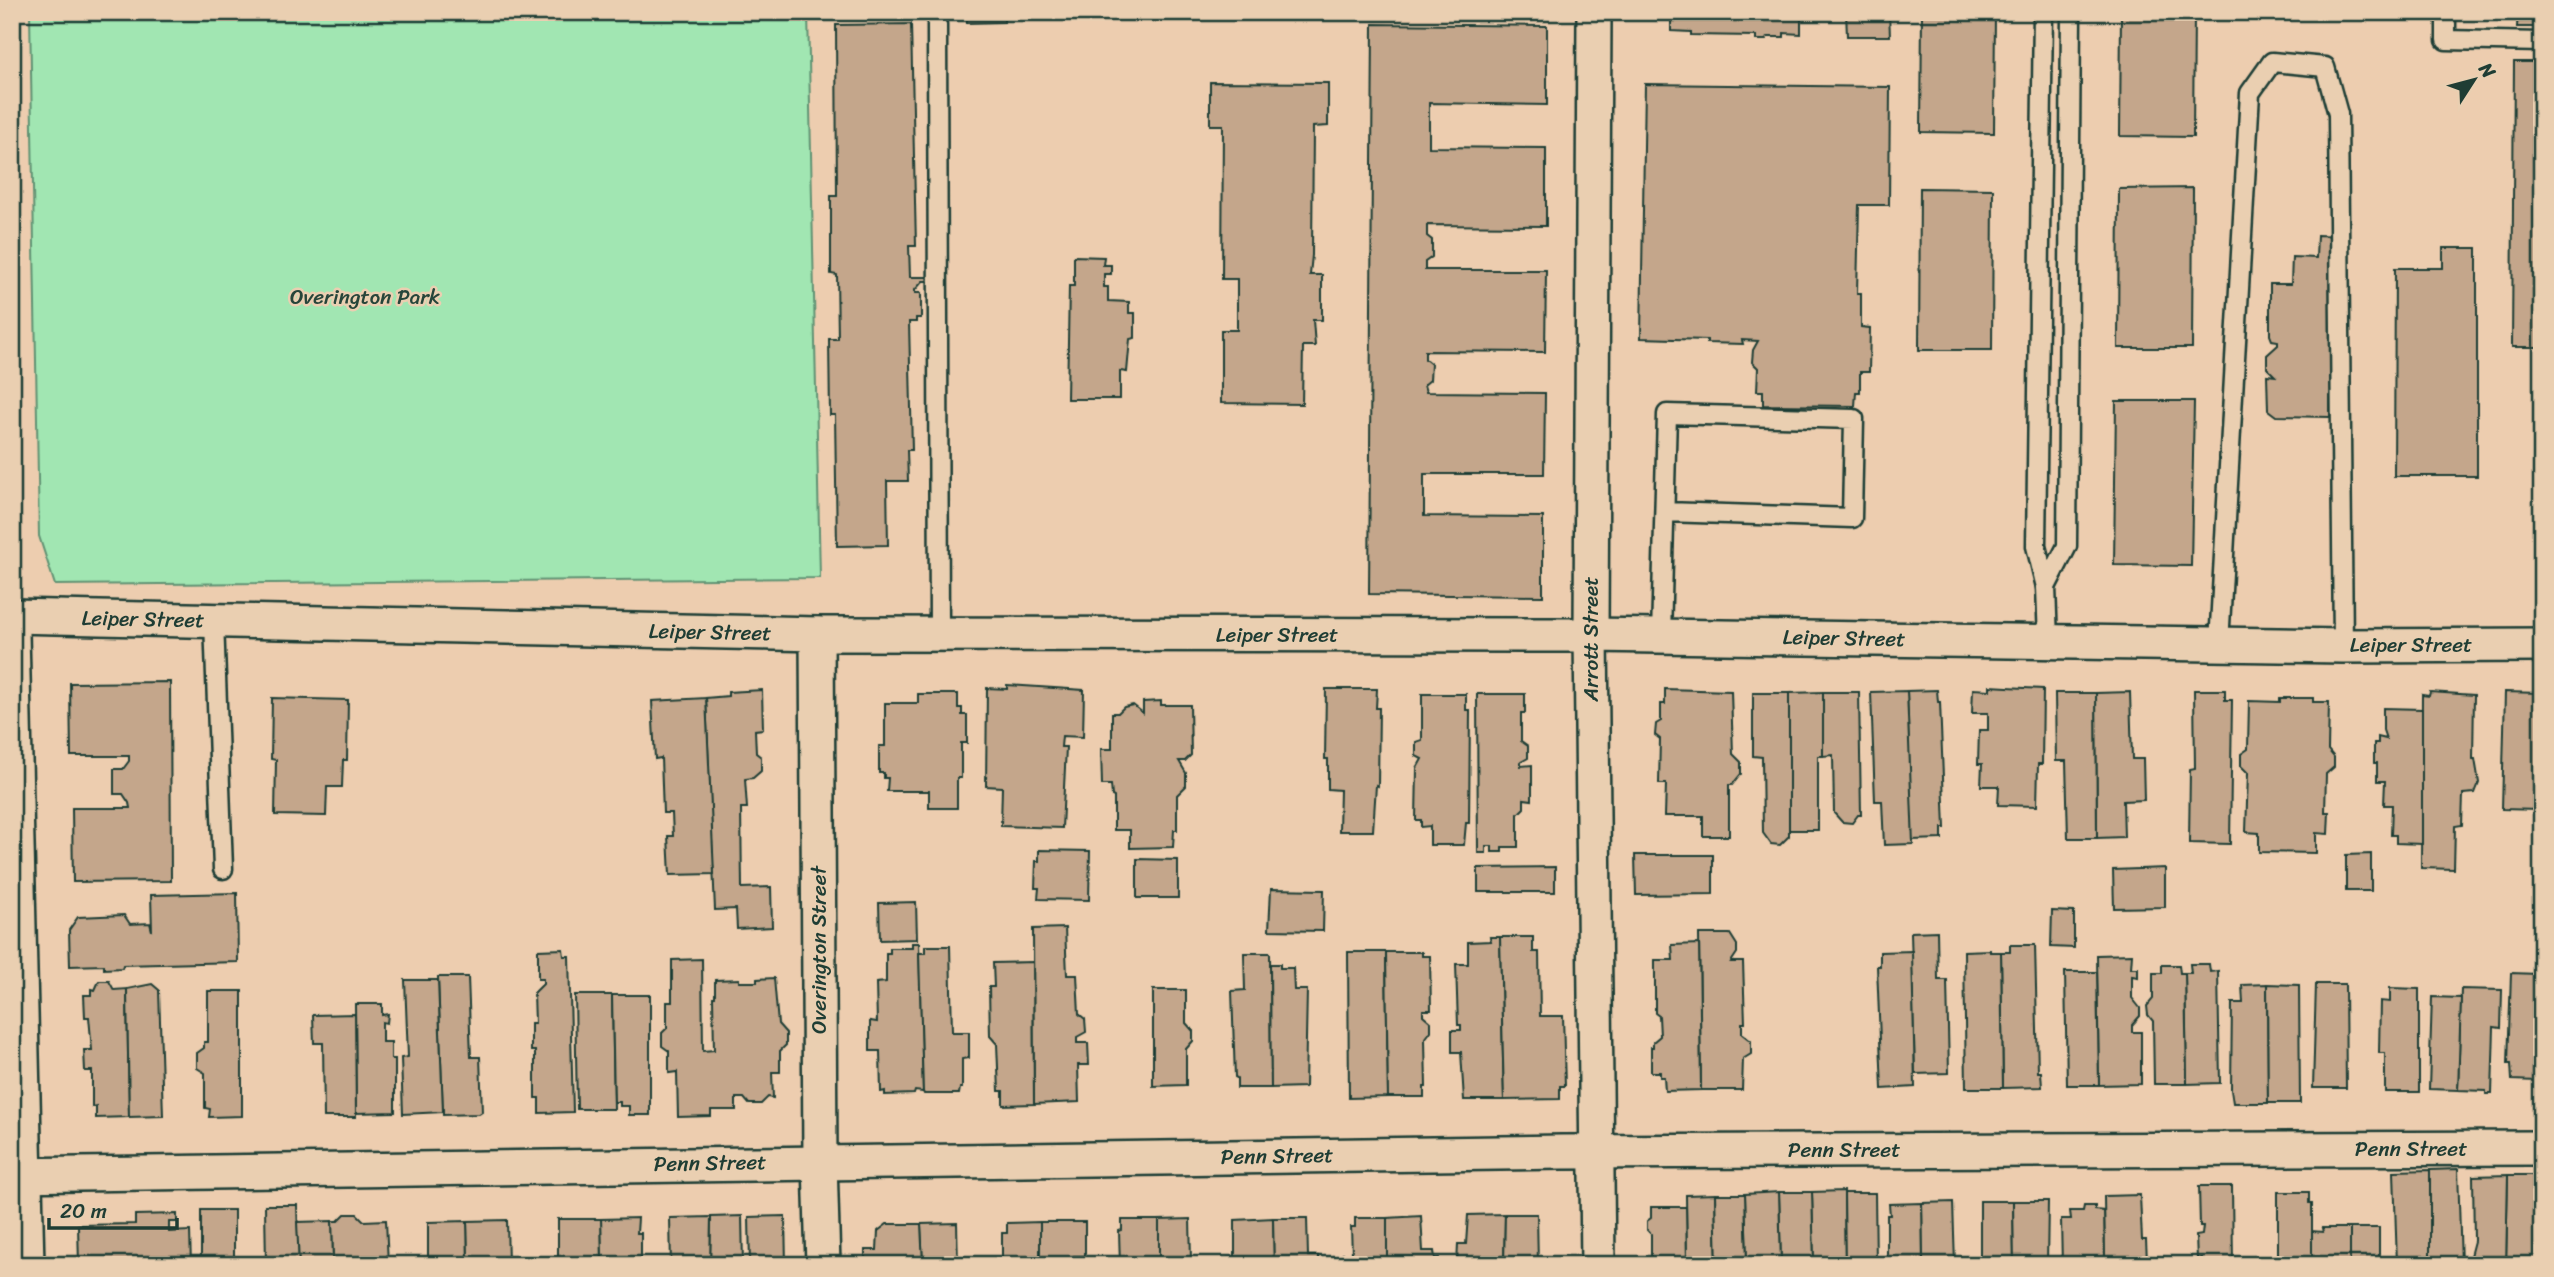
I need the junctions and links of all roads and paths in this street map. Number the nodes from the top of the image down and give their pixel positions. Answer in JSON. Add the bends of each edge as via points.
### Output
{"nodes":[{"id":1,"x":1594,"y":12,"type":"edge"},
{"id":2,"x":2043,"y":12,"type":"edge"},
{"id":3,"x":2071,"y":12,"type":"edge"},
{"id":4,"x":2446,"y":12,"type":"edge"},
{"id":5,"x":937,"y":26,"type":"dead end"},
{"id":6,"x":2542,"y":42,"type":"edge"},
{"id":7,"x":1665,"y":512,"type":"junction"},
{"id":8,"x":2046,"y":587,"type":"junction"},
{"id":9,"x":12,"y":616,"type":"edge"},
{"id":10,"x":214,"y":621,"type":"junction"},
{"id":11,"x":12,"y":633,"type":"edge"},
{"id":12,"x":817,"y":634,"type":"junction"},
{"id":13,"x":939,"y":634,"type":"junction"},
{"id":14,"x":1591,"y":635,"type":"junction"},
{"id":15,"x":1661,"y":636,"type":"junction"},
{"id":16,"x":2048,"y":642,"type":"junction"},
{"id":17,"x":2219,"y":644,"type":"junction"},
{"id":18,"x":2542,"y":645,"type":"edge"},
{"id":19,"x":2343,"y":646,"type":"junction"},
{"id":20,"x":223,"y":869,"type":"dead end"},
{"id":21,"x":2542,"y":1148,"type":"edge"},
{"id":22,"x":1598,"y":1152,"type":"junction"},
{"id":23,"x":820,"y":1161,"type":"junction"},
{"id":24,"x":18,"y":1175,"type":"edge"},
{"id":25,"x":27,"y":1265,"type":"edge"},
{"id":26,"x":823,"y":1265,"type":"edge"},
{"id":27,"x":1598,"y":1265,"type":"edge"}],
"edges":[{"from":1,"to":14,"type":"street","name":"Arrott Street"},
{"from":2,"to":8,"type":"lane","via":[[2036,546]]},
{"from":3,"to":8,"type":"lane","via":[[2067,546]]},
{"from":4,"to":6,"type":"lane","via":[[2445,40]]},
{"from":5,"to":13,"type":"lane"},
{"from":7,"to":7,"type":"lane","via":[[1667,414],[1854,419],[1852,518]]},
{"from":7,"to":15,"type":"lane"},
{"from":8,"to":16,"type":"lane"},
{"from":9,"to":10,"type":"street","name":"Leiper Street"},
{"from":10,"to":12,"type":"street","name":"Leiper Street"},
{"from":10,"to":20,"type":"lane"},
{"from":11,"to":24,"type":"street"},
{"from":12,"to":13,"type":"street","name":"Leiper Street"},
{"from":12,"to":23,"type":"street","name":"Overington Street"},
{"from":13,"to":14,"type":"street","name":"Leiper Street"},
{"from":14,"to":15,"type":"street","name":"Leiper Street"},
{"from":14,"to":22,"type":"street","name":"Arrott Street"},
{"from":15,"to":16,"type":"street","name":"Leiper Street"},
{"from":16,"to":17,"type":"street","name":"Leiper Street"},
{"from":17,"to":19,"type":"street","name":"Leiper Street"},
{"from":17,"to":19,"type":"lane","via":[[2250,93],[2272,62],[2325,68],[2338,114]]},
{"from":18,"to":19,"type":"street","name":"Leiper Street"},
{"from":21,"to":22,"type":"street","name":"Penn Street"},
{"from":22,"to":23,"type":"street","name":"Penn Street"},
{"from":22,"to":27,"type":"street","name":"Arrott Street"},
{"from":23,"to":24,"type":"street","name":"Penn Street"},
{"from":23,"to":26,"type":"street","name":"Overington Street"},
{"from":24,"to":25,"type":"street"}]}
